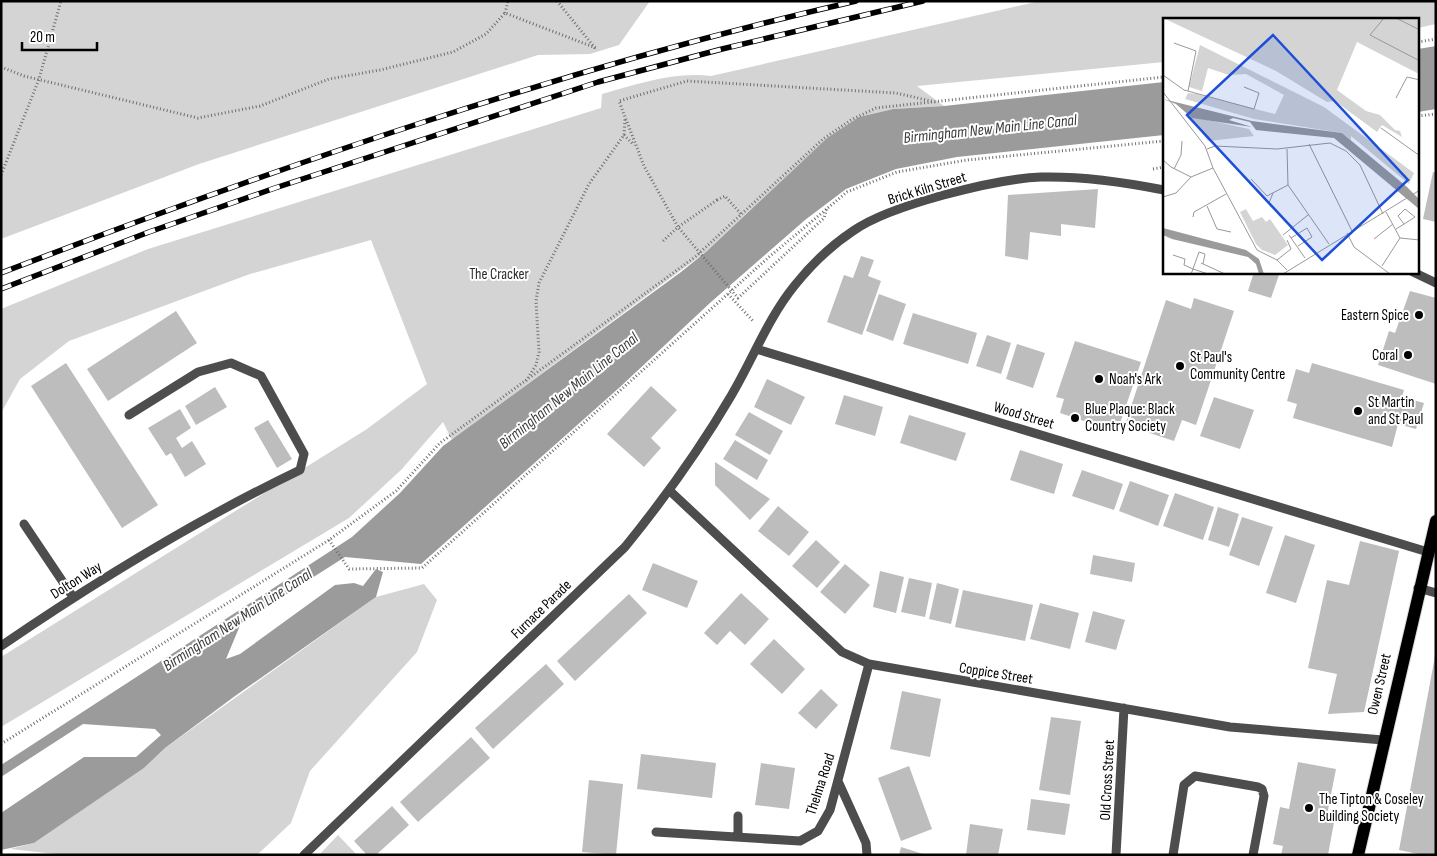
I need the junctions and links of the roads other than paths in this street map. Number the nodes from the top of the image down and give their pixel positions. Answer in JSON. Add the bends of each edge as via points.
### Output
{"nodes":[{"id":1,"x":1163,"y":190,"type":"edge"},
{"id":2,"x":1417,"y":274,"type":"edge"},
{"id":3,"x":1436,"y":283,"type":"edge"},
{"id":4,"x":756,"y":349,"type":"junction"},
{"id":5,"x":129,"y":416,"type":"dead end"},
{"id":6,"x":670,"y":491,"type":"junction"},
{"id":7,"x":1436,"y":521,"type":"edge"},
{"id":8,"x":24,"y":524,"type":"dead end"},
{"id":9,"x":1428,"y":552,"type":"junction"},
{"id":10,"x":1418,"y":588,"type":"junction"},
{"id":11,"x":1436,"y":593,"type":"edge"},
{"id":12,"x":73,"y":597,"type":"junction"},
{"id":13,"x":1,"y":646,"type":"edge"},
{"id":14,"x":868,"y":664,"type":"junction"},
{"id":15,"x":1124,"y":708,"type":"junction"},
{"id":16,"x":1383,"y":740,"type":"junction"},
{"id":17,"x":838,"y":781,"type":"junction"},
{"id":18,"x":738,"y":816,"type":"dead end"},
{"id":19,"x":656,"y":832,"type":"dead end"},
{"id":20,"x":738,"y":838,"type":"junction"},
{"id":21,"x":304,"y":855,"type":"edge"},
{"id":22,"x":867,"y":855,"type":"edge"},
{"id":23,"x":1116,"y":855,"type":"edge"},
{"id":24,"x":1173,"y":855,"type":"edge"},
{"id":25,"x":1253,"y":855,"type":"edge"},
{"id":26,"x":1358,"y":855,"type":"edge"}],
"edges":[{"from":1,"to":4,"type":"street","name":"Brick Kiln Street","via":[[1122,181],[1040,178],[977,187],[890,212],[854,230],[818,261],[795,285]]},
{"from":2,"to":3,"type":"street"},
{"from":4,"to":6,"type":"street","name":"Furnace Parade","via":[[732,394]]},
{"from":4,"to":9,"type":"street","name":"Wood Street"},
{"from":5,"to":12,"type":"street","name":"Dolton Way","via":[[198,372],[231,363],[261,376],[304,454],[300,470]]},
{"from":6,"to":14,"type":"street","name":"Coppice Street","via":[[842,652]]},
{"from":6,"to":21,"type":"street","name":"Furnace Parade","via":[[625,547]]},
{"from":7,"to":9,"type":"main road","name":"Owen Street"},
{"from":8,"to":12,"type":"street"},
{"from":9,"to":10,"type":"main road","name":"Owen Street"},
{"from":10,"to":11,"type":"street"},
{"from":10,"to":16,"type":"main road","name":"Owen Street"},
{"from":12,"to":13,"type":"street","name":"Dolton Way"},
{"from":14,"to":15,"type":"street","name":"Coppice Street"},
{"from":14,"to":17,"type":"street","name":"Thelma Road"},
{"from":15,"to":16,"type":"street","name":"Coppice Street","via":[[1230,727]]},
{"from":15,"to":23,"type":"street","name":"Old Cross Street"},
{"from":16,"to":26,"type":"main road","name":"Owen Street"},
{"from":17,"to":20,"type":"street","name":"Thelma Road","via":[[830,810],[818,831],[800,841]]},
{"from":17,"to":22,"type":"street","via":[[866,843]]},
{"from":18,"to":20,"type":"street"},
{"from":19,"to":20,"type":"street","name":"Thelma Road"},
{"from":24,"to":25,"type":"street","via":[[1184,785],[1195,776],[1262,789],[1264,796]]}]}
